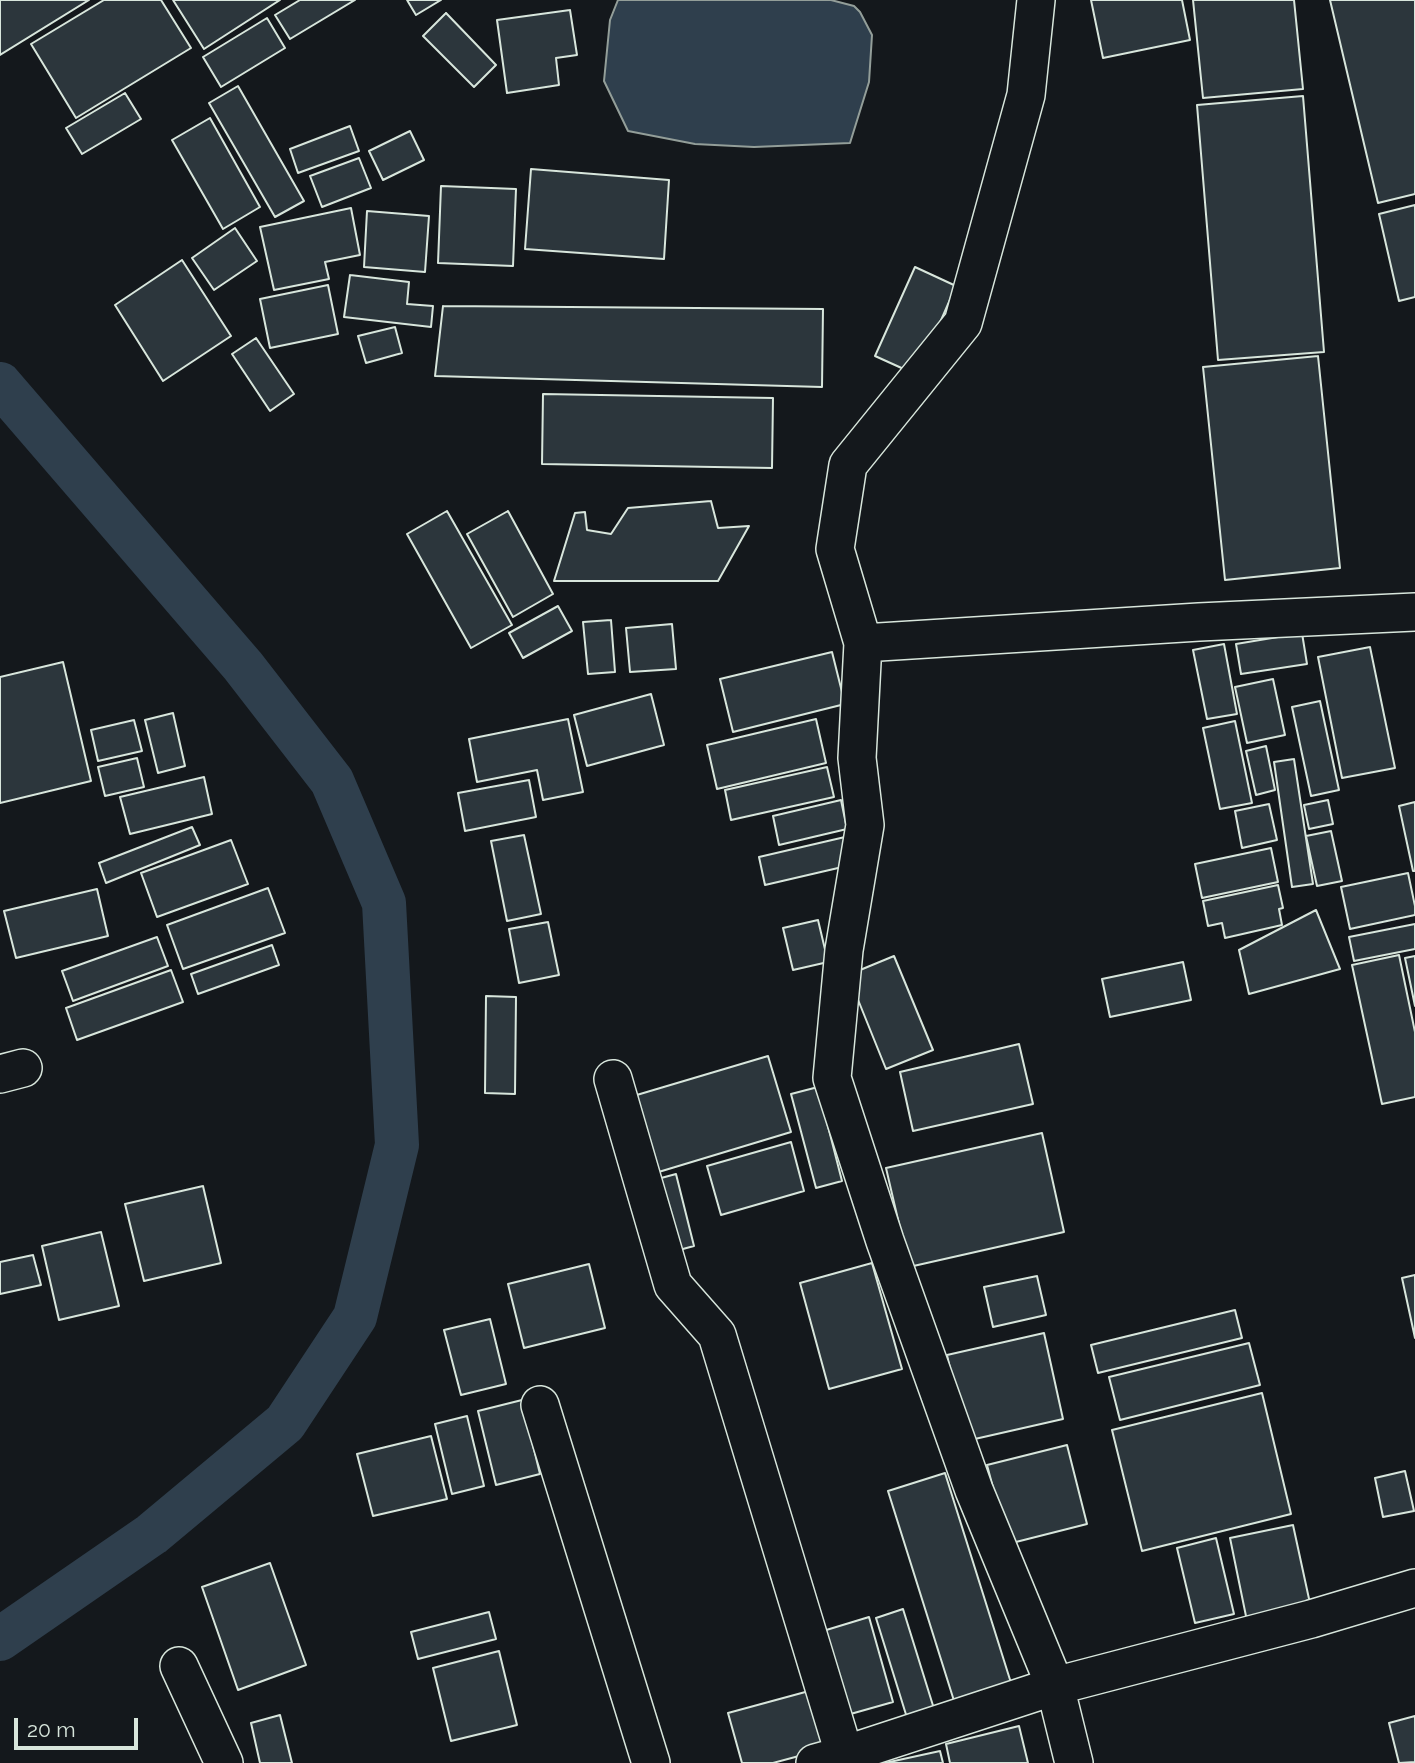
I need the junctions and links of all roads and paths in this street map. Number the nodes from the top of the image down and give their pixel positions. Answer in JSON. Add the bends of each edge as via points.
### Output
{"nodes":[{"id":1,"x":1036,"y":0,"type":"edge"},
{"id":2,"x":1415,"y":612,"type":"edge"},
{"id":3,"x":863,"y":643,"type":"junction"},
{"id":4,"x":613,"y":1079,"type":"dead end"},
{"id":5,"x":540,"y":1405,"type":"dead end"},
{"id":6,"x":1415,"y":1588,"type":"edge"},
{"id":7,"x":179,"y":1666,"type":"dead end"},
{"id":8,"x":1055,"y":1686,"type":"junction"},
{"id":9,"x":835,"y":1760,"type":"edge"},
{"id":10,"x":224,"y":1763,"type":"edge"},
{"id":11,"x":651,"y":1763,"type":"edge"},
{"id":12,"x":1074,"y":1763,"type":"edge"}],
"edges":[{"from":1,"to":3,"type":"street","via":[[1026,95],[963,323],[848,465],[835,549]]},
{"from":2,"to":3,"type":"street"},
{"from":3,"to":8,"type":"street","via":[[857,758],[865,825],[844,950],[832,1077],[974,1490]]},
{"from":4,"to":9,"type":"street","via":[[673,1285],[717,1335]]},
{"from":5,"to":11,"type":"street"},
{"from":6,"to":8,"type":"street"},
{"from":7,"to":10,"type":"street"},
{"from":8,"to":9,"type":"street"},
{"from":8,"to":12,"type":"street"}]}
